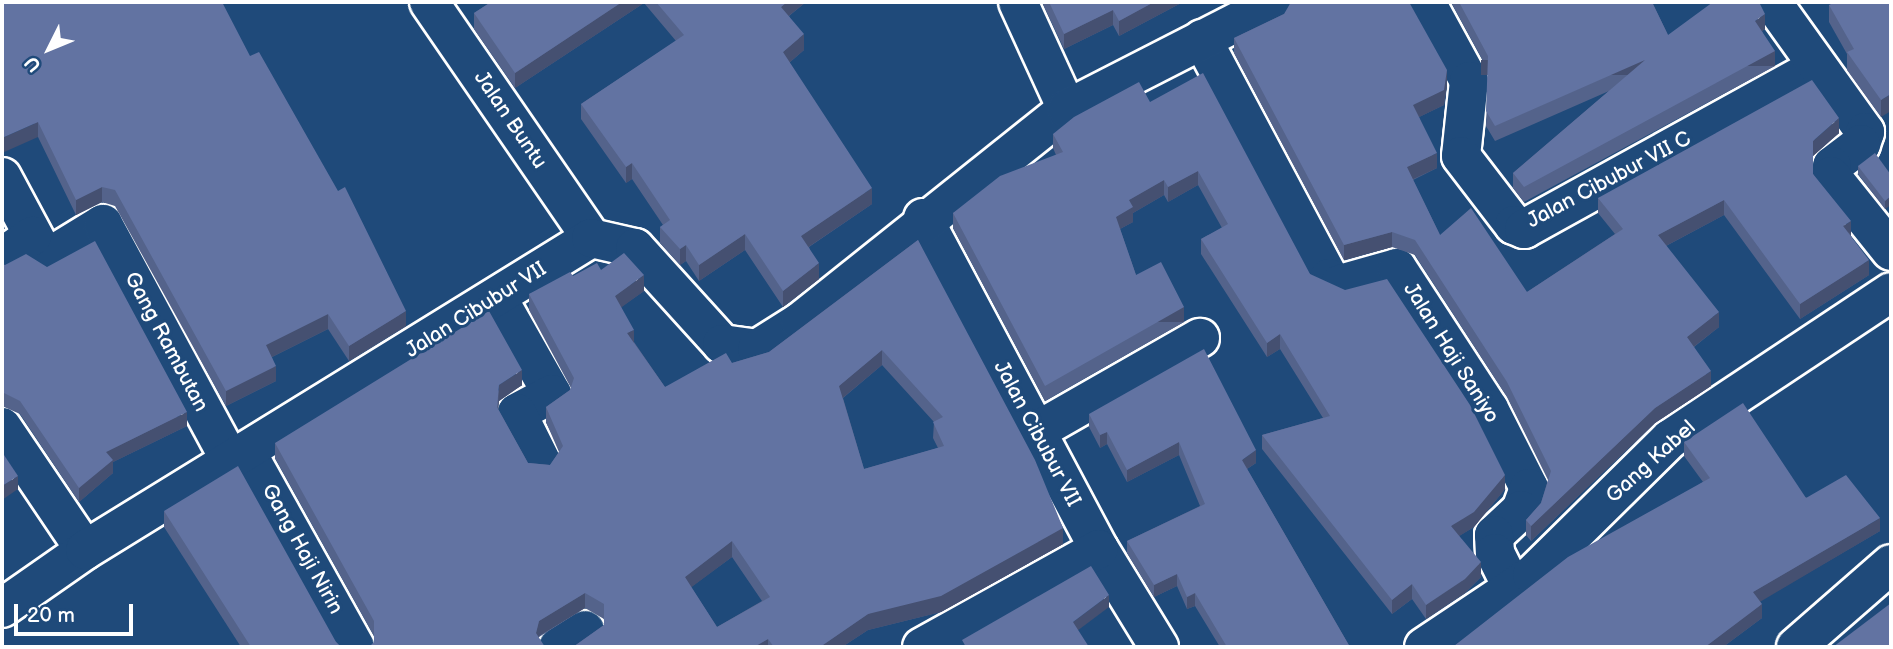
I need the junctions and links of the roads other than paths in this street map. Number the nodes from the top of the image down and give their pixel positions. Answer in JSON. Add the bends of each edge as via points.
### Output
{"nodes":[{"id":1,"x":429,"y":2,"type":"edge"},
{"id":2,"x":1018,"y":2,"type":"edge"},
{"id":3,"x":1276,"y":2,"type":"edge"},
{"id":4,"x":1426,"y":2,"type":"edge"},
{"id":5,"x":1772,"y":2,"type":"edge"},
{"id":6,"x":1202,"y":39,"type":"junction"},
{"id":7,"x":1816,"y":68,"type":"junction"},
{"id":8,"x":1067,"y":109,"type":"junction"},
{"id":9,"x":2,"y":177,"type":"edge"},
{"id":10,"x":923,"y":218,"type":"junction"},
{"id":11,"x":591,"y":238,"type":"junction"},
{"id":12,"x":17,"y":246,"type":"edge"},
{"id":13,"x":1891,"y":251,"type":"edge"},
{"id":14,"x":1891,"y":292,"type":"edge"},
{"id":15,"x":497,"y":298,"type":"junction"},
{"id":16,"x":1200,"y":338,"type":"dead end"},
{"id":17,"x":2,"y":427,"type":"edge"},
{"id":18,"x":1035,"y":432,"type":"junction"},
{"id":19,"x":238,"y":456,"type":"junction"},
{"id":20,"x":541,"y":461,"type":"edge"},
{"id":21,"x":1099,"y":549,"type":"junction"},
{"id":22,"x":85,"y":550,"type":"junction"},
{"id":23,"x":1891,"y":564,"type":"edge"},
{"id":24,"x":1513,"y":589,"type":"junction"},
{"id":25,"x":2,"y":608,"type":"edge"},
{"id":26,"x":355,"y":647,"type":"edge"},
{"id":27,"x":922,"y":647,"type":"edge"},
{"id":28,"x":1158,"y":647,"type":"edge"},
{"id":29,"x":1424,"y":647,"type":"edge"},
{"id":30,"x":1796,"y":647,"type":"edge"}],
"edges":[{"from":1,"to":11,"type":"street","name":"Jalan Buntu"},
{"from":2,"to":8,"type":"street"},
{"from":3,"to":6,"type":"street"},
{"from":4,"to":7,"type":"street","name":"Jalan Cibubur VII C","via":[[1469,81],[1461,156],[1514,225],[1524,229]]},
{"from":5,"to":7,"type":"street"},
{"from":6,"to":8,"type":"street"},
{"from":6,"to":24,"type":"street","name":"Jalan Haji Saniyo","via":[[1329,278],[1340,284],[1396,268],[1489,409],[1529,488],[1521,510],[1494,535],[1494,553]]},
{"from":7,"to":13,"type":"street","via":[[1865,132],[1861,144],[1832,166],[1831,176]]},
{"from":8,"to":10,"type":"street"},
{"from":9,"to":12,"type":"street"},
{"from":10,"to":11,"type":"street","via":[[800,322],[748,349],[722,344],[635,248]]},
{"from":10,"to":18,"type":"street","name":"Jalan Cibubur VII"},
{"from":11,"to":15,"type":"street","name":"Jalan Cibubur VII"},
{"from":12,"to":19,"type":"street","name":"Gang Rambutan","via":[[46,259],[103,224]]},
{"from":14,"to":24,"type":"street","name":"Gang Kabel","via":[[1670,439]]},
{"from":15,"to":19,"type":"street","name":"Jalan Cibubur VII"},
{"from":15,"to":20,"type":"street","via":[[552,394],[517,413]]},
{"from":16,"to":18,"type":"street"},
{"from":17,"to":22,"type":"street"},
{"from":18,"to":21,"type":"street","name":"Jalan Cibubur VII"},
{"from":19,"to":22,"type":"street","name":"Jalan Cibubur VII"},
{"from":19,"to":26,"type":"street","name":"Gang Haji Nirin"},
{"from":21,"to":27,"type":"street"},
{"from":21,"to":28,"type":"street","name":"Jalan Cibubur VII"},
{"from":22,"to":25,"type":"street","name":"Jalan Cibubur VII"},
{"from":23,"to":30,"type":"street"},
{"from":24,"to":29,"type":"street","name":"Gang Kabel"}]}
